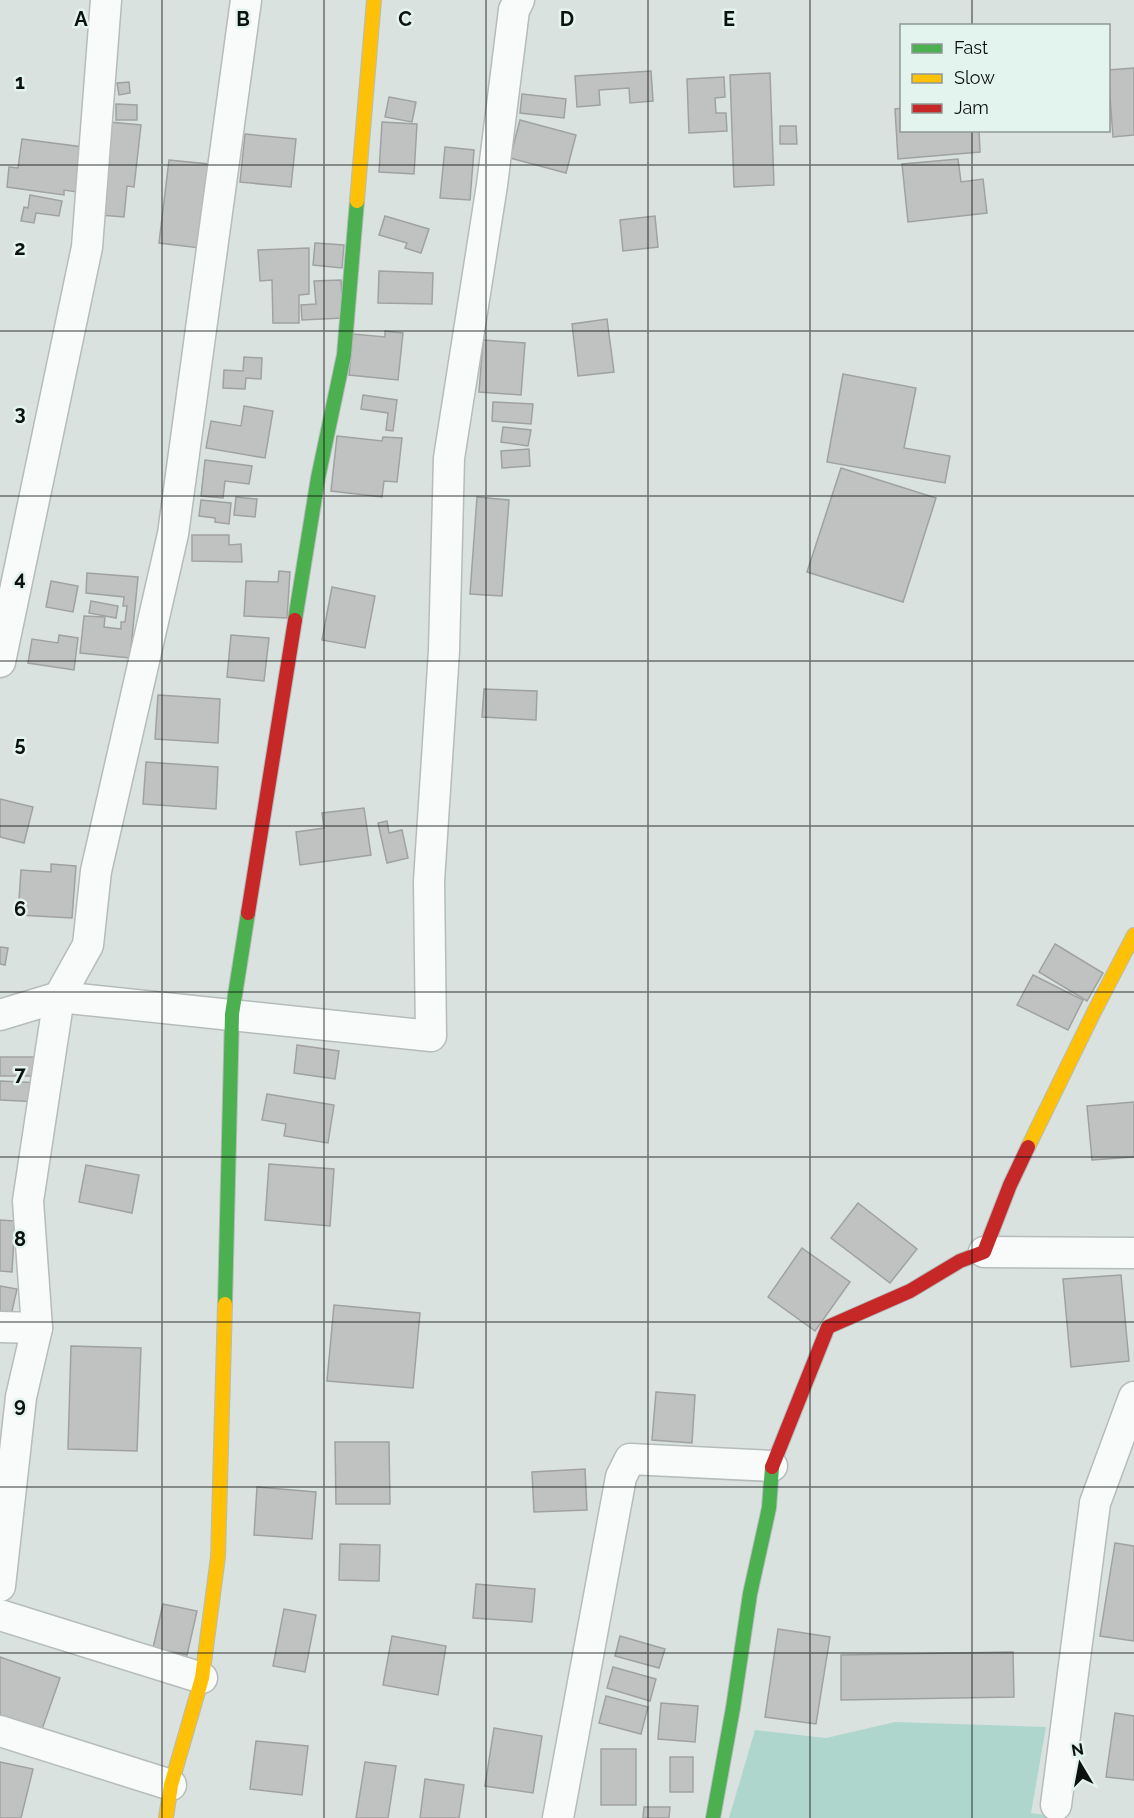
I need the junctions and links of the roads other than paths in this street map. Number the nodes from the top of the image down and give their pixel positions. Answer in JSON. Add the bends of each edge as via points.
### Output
{"nodes":[{"id":1,"x":106,"y":0,"type":"edge"},
{"id":2,"x":246,"y":0,"type":"edge"},
{"id":3,"x":374,"y":0,"type":"edge"},
{"id":4,"x":519,"y":0,"type":"edge"},
{"id":5,"x":0,"y":662,"type":"edge"},
{"id":6,"x":1134,"y":935,"type":"edge"},
{"id":7,"x":59,"y":997,"type":"junction"},
{"id":8,"x":232,"y":1014,"type":"junction"},
{"id":9,"x":0,"y":1016,"type":"edge"},
{"id":10,"x":984,"y":1252,"type":"junction"},
{"id":11,"x":1134,"y":1253,"type":"edge"},
{"id":12,"x":0,"y":1327,"type":"edge"},
{"id":13,"x":37,"y":1328,"type":"junction"},
{"id":14,"x":1134,"y":1397,"type":"edge"},
{"id":15,"x":772,"y":1466,"type":"junction"},
{"id":16,"x":0,"y":1586,"type":"edge"},
{"id":17,"x":0,"y":1615,"type":"edge"},
{"id":18,"x":201,"y":1678,"type":"junction"},
{"id":19,"x":0,"y":1731,"type":"edge"},
{"id":20,"x":171,"y":1785,"type":"junction"},
{"id":21,"x":1056,"y":1805,"type":"dead end"},
{"id":22,"x":166,"y":1818,"type":"edge"},
{"id":23,"x":558,"y":1818,"type":"edge"},
{"id":24,"x":712,"y":1818,"type":"edge"}],
"edges":[{"from":1,"to":5,"type":"street","via":[[87,247]]},
{"from":2,"to":7,"type":"street","via":[[173,534],[96,871],[88,945]]},
{"from":3,"to":8,"type":"street","via":[[344,355],[318,478]]},
{"from":4,"to":8,"type":"street","via":[[514,10],[492,185],[449,458],[444,651],[429,881],[431,1036]]},
{"from":6,"to":10,"type":"street","via":[[1010,1185]]},
{"from":7,"to":8,"type":"street"},
{"from":7,"to":9,"type":"street"},
{"from":7,"to":13,"type":"street","via":[[28,1201]]},
{"from":8,"to":18,"type":"street","via":[[218,1557]]},
{"from":10,"to":11,"type":"street"},
{"from":10,"to":15,"type":"street","via":[[960,1261],[910,1291],[828,1327]]},
{"from":12,"to":13,"type":"street"},
{"from":13,"to":16,"type":"street","via":[[21,1396]]},
{"from":14,"to":21,"type":"street","via":[[1095,1503]]},
{"from":15,"to":23,"type":"street","via":[[630,1459],[621,1477]]},
{"from":15,"to":24,"type":"street","via":[[769,1508],[750,1594]]},
{"from":17,"to":18,"type":"street"},
{"from":18,"to":20,"type":"street"},
{"from":19,"to":20,"type":"street"},
{"from":20,"to":22,"type":"street"}]}
